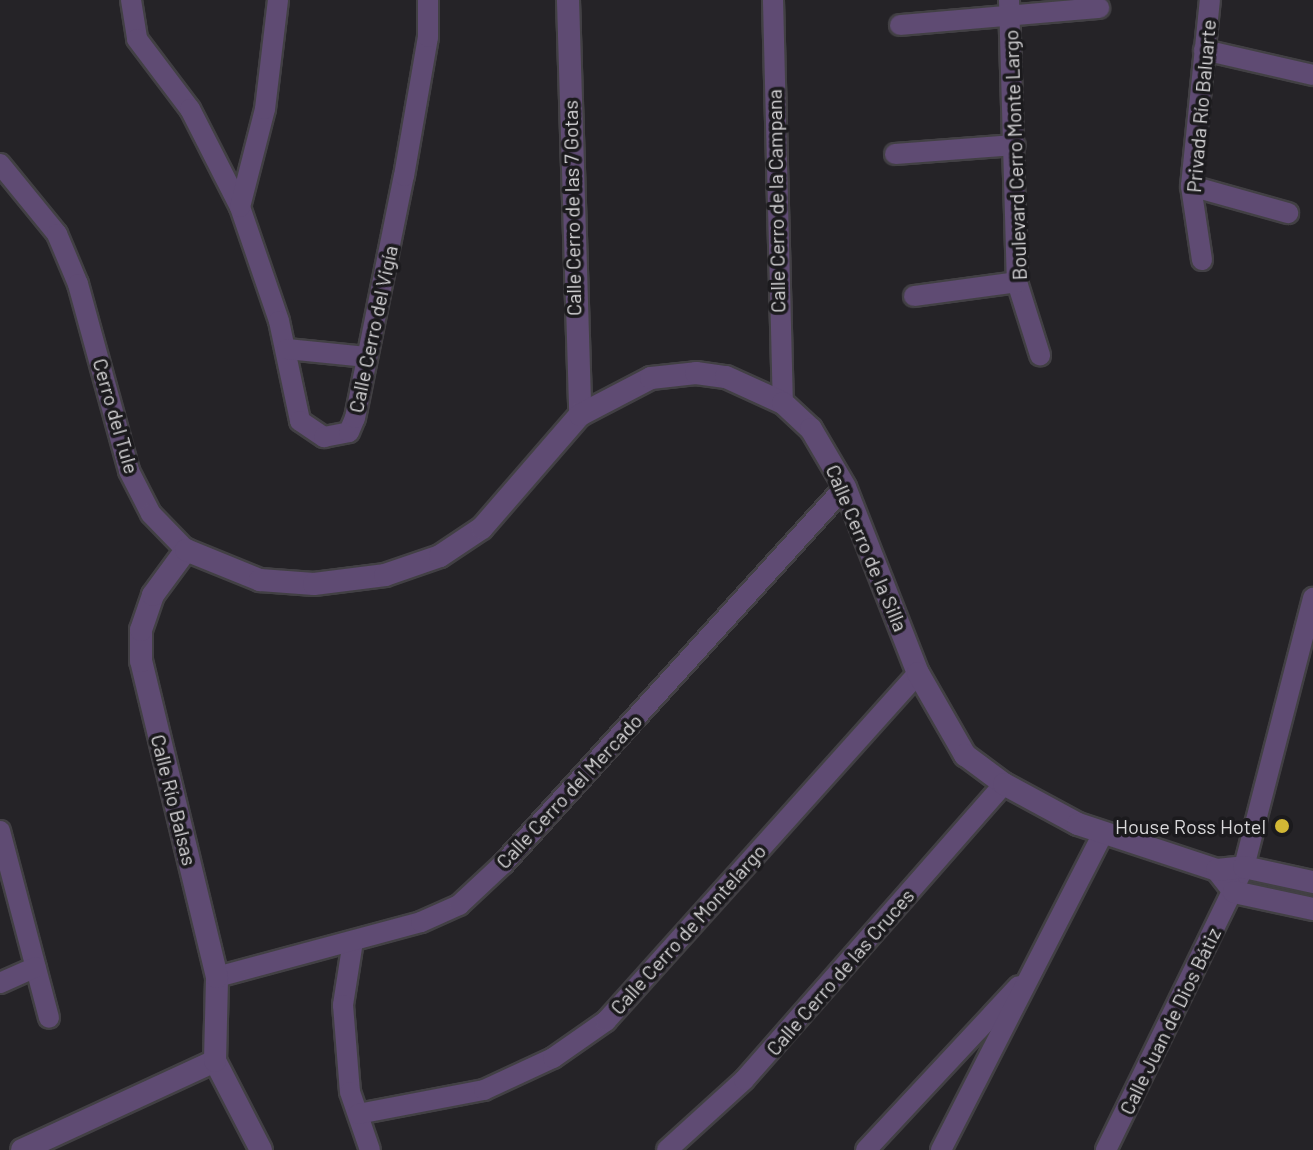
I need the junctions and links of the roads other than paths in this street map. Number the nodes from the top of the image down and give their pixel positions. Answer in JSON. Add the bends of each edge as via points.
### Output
{"nodes":[{"id":1,"x":131,"y":0,"type":"edge"},
{"id":2,"x":278,"y":0,"type":"edge"},
{"id":3,"x":428,"y":0,"type":"edge"},
{"id":4,"x":568,"y":0,"type":"edge"},
{"id":5,"x":773,"y":0,"type":"edge"},
{"id":6,"x":1210,"y":0,"type":"edge"},
{"id":7,"x":1009,"y":8,"type":"edge"},
{"id":8,"x":1099,"y":8,"type":"dead end"},
{"id":9,"x":900,"y":25,"type":"dead end"},
{"id":10,"x":1204,"y":50,"type":"junction"},
{"id":11,"x":1313,"y":75,"type":"edge"},
{"id":12,"x":1015,"y":145,"type":"junction"},
{"id":13,"x":895,"y":154,"type":"dead end"},
{"id":14,"x":0,"y":164,"type":"edge"},
{"id":15,"x":1191,"y":186,"type":"junction"},
{"id":16,"x":240,"y":207,"type":"junction"},
{"id":17,"x":1288,"y":213,"type":"dead end"},
{"id":18,"x":1202,"y":260,"type":"dead end"},
{"id":19,"x":1017,"y":282,"type":"junction"},
{"id":20,"x":914,"y":296,"type":"dead end"},
{"id":21,"x":287,"y":349,"type":"junction"},
{"id":22,"x":1040,"y":355,"type":"dead end"},
{"id":23,"x":367,"y":357,"type":"junction"},
{"id":24,"x":783,"y":403,"type":"junction"},
{"id":25,"x":580,"y":415,"type":"junction"},
{"id":26,"x":845,"y":487,"type":"junction"},
{"id":27,"x":186,"y":550,"type":"junction"},
{"id":28,"x":1312,"y":603,"type":"edge"},
{"id":29,"x":918,"y":673,"type":"junction"},
{"id":30,"x":1004,"y":784,"type":"junction"},
{"id":31,"x":0,"y":831,"type":"edge"},
{"id":32,"x":1103,"y":833,"type":"junction"},
{"id":33,"x":1244,"y":867,"type":"junction"},
{"id":34,"x":1217,"y":870,"type":"junction"},
{"id":35,"x":1313,"y":882,"type":"edge"},
{"id":36,"x":1234,"y":892,"type":"junction"},
{"id":37,"x":1313,"y":909,"type":"edge"},
{"id":38,"x":353,"y":941,"type":"junction"},
{"id":39,"x":36,"y":967,"type":"junction"},
{"id":40,"x":1031,"y":975,"type":"junction"},
{"id":41,"x":217,"y":977,"type":"junction"},
{"id":42,"x":0,"y":983,"type":"edge"},
{"id":43,"x":49,"y":1018,"type":"dead end"},
{"id":44,"x":215,"y":1061,"type":"junction"},
{"id":45,"x":358,"y":1114,"type":"junction"},
{"id":46,"x":22,"y":1150,"type":"edge"},
{"id":47,"x":261,"y":1150,"type":"edge"},
{"id":48,"x":370,"y":1150,"type":"edge"},
{"id":49,"x":667,"y":1150,"type":"edge"},
{"id":50,"x":866,"y":1150,"type":"edge"},
{"id":51,"x":944,"y":1150,"type":"edge"},
{"id":52,"x":1106,"y":1150,"type":"edge"}],
"edges":[{"from":1,"to":16,"type":"street","name":"Calle Cerro del Vigía","via":[[137,39],[190,109]]},
{"from":2,"to":16,"type":"street","via":[[265,109]]},
{"from":3,"to":23,"type":"street","name":"Calle Cerro del Vigía","via":[[428,37]]},
{"from":4,"to":25,"type":"street","name":"Calle Cerro de las 7 Gotas"},
{"from":5,"to":24,"type":"street","name":"Calle Cerro de la Campana"},
{"from":6,"to":10,"type":"street","name":"Privada Río Baluarte"},
{"from":7,"to":8,"type":"street"},
{"from":7,"to":9,"type":"street"},
{"from":7,"to":12,"type":"street","name":"Boulevard Cerro Monte Largo"},
{"from":10,"to":11,"type":"street"},
{"from":10,"to":15,"type":"street","name":"Privada Río Baluarte"},
{"from":12,"to":13,"type":"street"},
{"from":12,"to":19,"type":"street","name":"Boulevard Cerro Monte Largo"},
{"from":14,"to":27,"type":"street","name":"Cerro del Tule","via":[[57,234],[78,284],[129,471],[151,514]]},
{"from":15,"to":17,"type":"street"},
{"from":15,"to":18,"type":"street","name":"Privada Río Baluarte"},
{"from":16,"to":21,"type":"street","name":"Calle Cerro del Vigía"},
{"from":19,"to":20,"type":"street"},
{"from":19,"to":22,"type":"street","name":"Boulevard Cerro Monte Largo"},
{"from":21,"to":23,"type":"street"},
{"from":21,"to":23,"type":"street","name":"Calle Cerro del Vigía","via":[[300,421],[324,437],[349,432]]},
{"from":24,"to":25,"type":"street","name":"Calle Cerro de la Silla","via":[[726,377],[677,373],[631,385]]},
{"from":24,"to":26,"type":"street","name":"Calle Cerro de la Silla","via":[[811,429]]},
{"from":25,"to":27,"type":"street","name":"Cerro del Tule","via":[[482,528],[440,556],[385,575],[314,584],[260,580]]},
{"from":26,"to":29,"type":"street","name":"Calle Cerro de la Silla"},
{"from":26,"to":38,"type":"street","name":"Calle Cerro del Mercado","via":[[503,864],[459,905]]},
{"from":27,"to":41,"type":"street","name":"Calle Río Balsas","via":[[153,595],[141,630],[141,661]]},
{"from":28,"to":33,"type":"street","name":"Calle Juan de Dios Bátiz"},
{"from":29,"to":30,"type":"street","name":"Calle Cerro de la Silla","via":[[965,755]]},
{"from":29,"to":45,"type":"street","name":"Calle Cerro de Montelargo","via":[[606,1021],[553,1058],[484,1090]]},
{"from":30,"to":32,"type":"street","name":"Calle Cerro de la Silla"},
{"from":30,"to":49,"type":"street","name":"Calle Cerro de las Cruces","via":[[754,1070]]},
{"from":31,"to":39,"type":"street"},
{"from":32,"to":34,"type":"street","name":"Calle Cerro de la Silla"},
{"from":32,"to":40,"type":"street"},
{"from":33,"to":34,"type":"street"},
{"from":33,"to":35,"type":"street"},
{"from":33,"to":36,"type":"street","name":"Calle Juan de Dios Bátiz"},
{"from":34,"to":36,"type":"street"},
{"from":36,"to":37,"type":"street"},
{"from":36,"to":52,"type":"street","name":"Calle Juan de Dios Bátiz"},
{"from":38,"to":41,"type":"street","name":"Calle Cerro del Mercado"},
{"from":38,"to":45,"type":"street","via":[[343,1005],[350,1092]]},
{"from":39,"to":42,"type":"street"},
{"from":39,"to":43,"type":"street"},
{"from":40,"to":50,"type":"street"},
{"from":40,"to":51,"type":"street"},
{"from":41,"to":44,"type":"street","name":"Calle Río Balsas"},
{"from":44,"to":46,"type":"street"},
{"from":44,"to":47,"type":"street"},
{"from":45,"to":48,"type":"street"}]}
